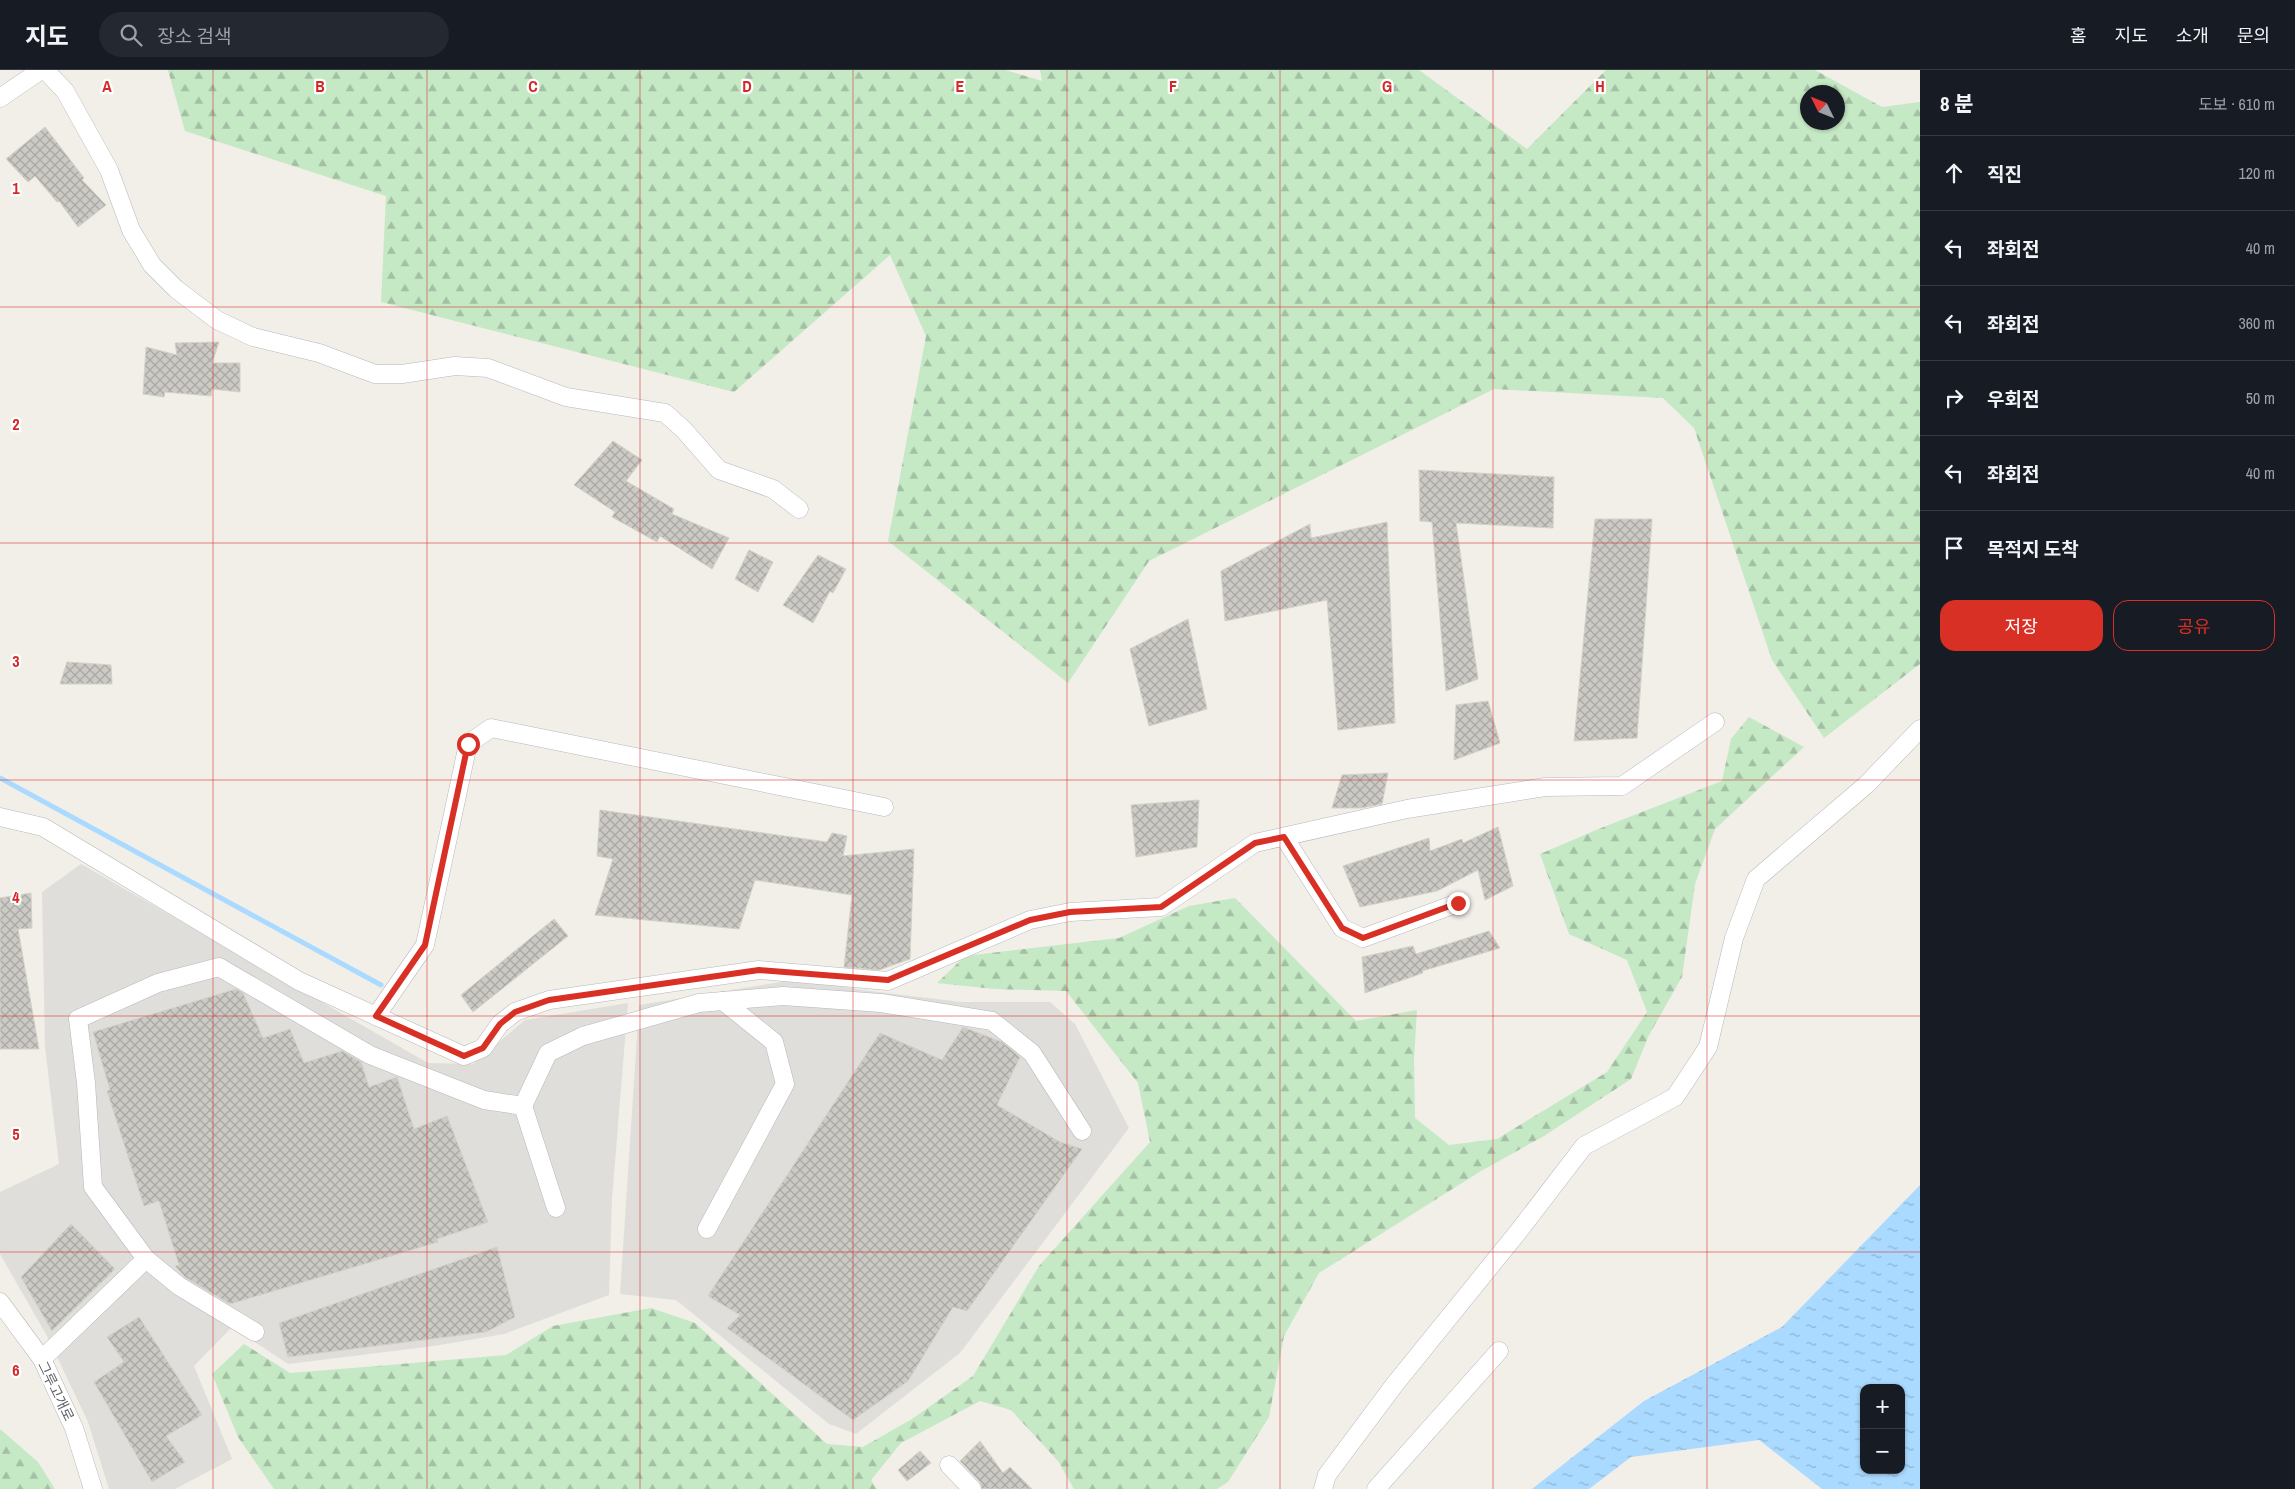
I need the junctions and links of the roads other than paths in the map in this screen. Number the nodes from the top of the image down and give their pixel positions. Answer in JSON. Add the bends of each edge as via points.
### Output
{"nodes":[{"id":1,"x":41,"y":70,"type":"edge"},
{"id":2,"x":45,"y":70,"type":"edge"},
{"id":3,"x":0,"y":98,"type":"edge"},
{"id":4,"x":798,"y":510,"type":"dead end"},
{"id":5,"x":1715,"y":722,"type":"dead end"},
{"id":6,"x":1920,"y":729,"type":"edge"},
{"id":7,"x":884,"y":807,"type":"dead end"},
{"id":8,"x":0,"y":816,"type":"edge"},
{"id":9,"x":1284,"y":837,"type":"junction"},
{"id":10,"x":1458,"y":903,"type":"dead end"},
{"id":11,"x":723,"y":1002,"type":"junction"},
{"id":12,"x":376,"y":1016,"type":"junction"},
{"id":13,"x":523,"y":1106,"type":"junction"},
{"id":14,"x":1082,"y":1131,"type":"dead end"},
{"id":15,"x":556,"y":1208,"type":"dead end"},
{"id":16,"x":707,"y":1229,"type":"dead end"},
{"id":17,"x":146,"y":1259,"type":"junction"},
{"id":18,"x":0,"y":1302,"type":"edge"},
{"id":19,"x":255,"y":1332,"type":"dead end"},
{"id":20,"x":1499,"y":1351,"type":"dead end"},
{"id":21,"x":42,"y":1359,"type":"junction"},
{"id":22,"x":949,"y":1465,"type":"dead end"},
{"id":23,"x":93,"y":1489,"type":"edge"},
{"id":24,"x":972,"y":1489,"type":"edge"},
{"id":25,"x":1323,"y":1489,"type":"edge"},
{"id":26,"x":1376,"y":1489,"type":"edge"}],
"edges":[{"from":1,"to":3,"type":"street"},
{"from":2,"to":4,"type":"street","via":[[65,92],[109,170],[132,230],[152,266],[217,320],[253,337],[319,353],[375,374],[402,374],[455,366],[488,368],[566,397],[664,413],[684,430],[719,470],[773,488]]},
{"from":5,"to":9,"type":"street","via":[[1622,786],[1545,787],[1407,809]]},
{"from":6,"to":25,"type":"street","via":[[1866,785],[1756,879],[1734,938],[1708,1047],[1675,1097],[1584,1146],[1395,1384],[1327,1474]]},
{"from":7,"to":12,"type":"street","via":[[491,728],[468,744],[425,945]]},
{"from":8,"to":12,"type":"street","via":[[43,827],[299,981]]},
{"from":9,"to":10,"type":"street","via":[[1342,928],[1363,938]]},
{"from":9,"to":12,"type":"street","via":[[1255,843],[1161,907],[1070,912],[1030,920],[888,980],[759,970],[549,1000],[515,1012],[500,1024],[483,1048],[464,1056]]},
{"from":11,"to":13,"type":"street","via":[[699,1003],[583,1036],[548,1053]]},
{"from":11,"to":14,"type":"street","via":[[783,996],[881,1003],[992,1021],[1032,1052]]},
{"from":11,"to":16,"type":"street","via":[[774,1042],[785,1084]]},
{"from":13,"to":15,"type":"street"},
{"from":13,"to":17,"type":"street","via":[[484,1100],[370,1055],[219,967],[158,983],[78,1018],[86,1083],[92,1187]]},
{"from":17,"to":19,"type":"street","via":[[179,1286]]},
{"from":17,"to":21,"type":"street"},
{"from":18,"to":21,"type":"street","name":"그루고개로"},
{"from":20,"to":26,"type":"street"},
{"from":21,"to":23,"type":"street","name":"그루고개로","via":[[74,1428]]},
{"from":22,"to":24,"type":"street"}]}
